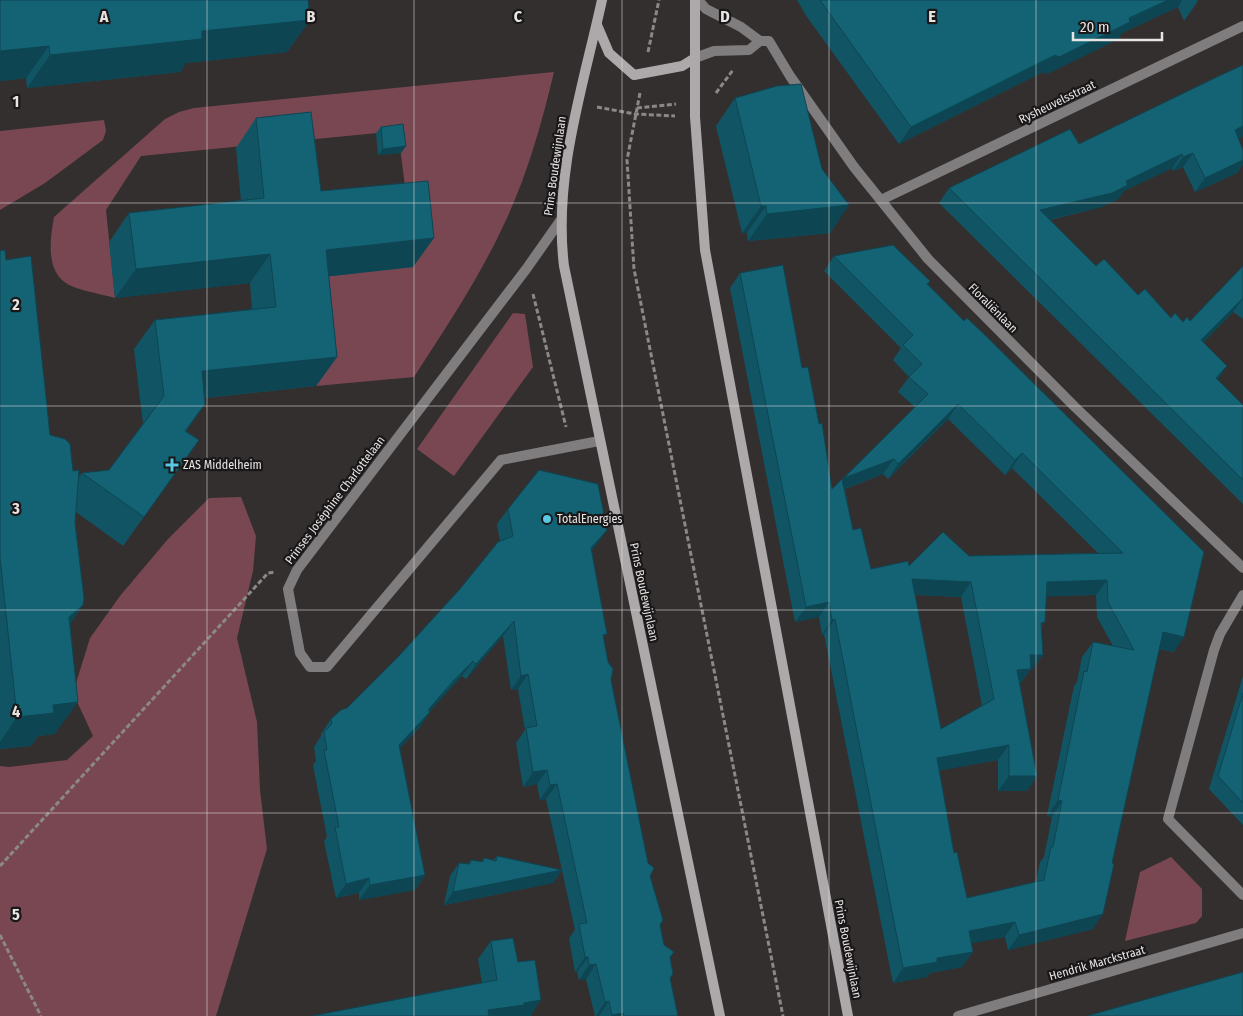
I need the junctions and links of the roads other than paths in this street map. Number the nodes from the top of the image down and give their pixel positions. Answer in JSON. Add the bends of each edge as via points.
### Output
{"nodes":[{"id":1,"x":602,"y":0,"type":"edge"},
{"id":2,"x":696,"y":0,"type":"edge"},
{"id":3,"x":596,"y":25,"type":"junction"},
{"id":4,"x":1243,"y":26,"type":"edge"},
{"id":5,"x":760,"y":41,"type":"junction"},
{"id":6,"x":695,"y":58,"type":"junction"},
{"id":7,"x":881,"y":200,"type":"junction"},
{"id":8,"x":560,"y":220,"type":"junction"},
{"id":9,"x":599,"y":441,"type":"junction"},
{"id":10,"x":1243,"y":568,"type":"edge"},
{"id":11,"x":1243,"y":594,"type":"edge"},
{"id":12,"x":1243,"y":895,"type":"edge"},
{"id":13,"x":1243,"y":933,"type":"edge"},
{"id":14,"x":720,"y":1016,"type":"edge"},
{"id":15,"x":848,"y":1016,"type":"edge"},
{"id":16,"x":958,"y":1016,"type":"edge"}],
"edges":[{"from":1,"to":3,"type":"main road","name":"Prins Boudewijnlaan"},
{"from":2,"to":5,"type":"street","name":"Floraliënlaan"},
{"from":2,"to":6,"type":"main road","name":"Prins Boudewijnlaan"},
{"from":3,"to":6,"type":"main road","via":[[609,53],[634,75],[682,66]]},
{"from":3,"to":8,"type":"main road","name":"Prins Boudewijnlaan","via":[[577,104]]},
{"from":4,"to":7,"type":"street","name":"Rysheuvelsstraat"},
{"from":5,"to":6,"type":"street","via":[[749,50],[714,51]]},
{"from":5,"to":7,"type":"street","name":"Floraliënlaan","via":[[768,41],[854,167]]},
{"from":6,"to":15,"type":"main road","name":"Prins Boudewijnlaan","via":[[695,117],[706,250]]},
{"from":7,"to":10,"type":"street","name":"Floraliënlaan","via":[[928,260]]},
{"from":8,"to":9,"type":"main road","name":"Prins Boudewijnlaan","via":[[564,266]]},
{"from":8,"to":9,"type":"street","name":"Prinses Joséphine Charlottelaan","via":[[297,570],[288,589],[300,653],[310,667],[327,667],[501,460]]},
{"from":9,"to":14,"type":"main road","name":"Prins Boudewijnlaan"},
{"from":11,"to":12,"type":"street","via":[[1214,650],[1168,819]]},
{"from":13,"to":16,"type":"street","name":"Hendrik Marckstraat"}]}
